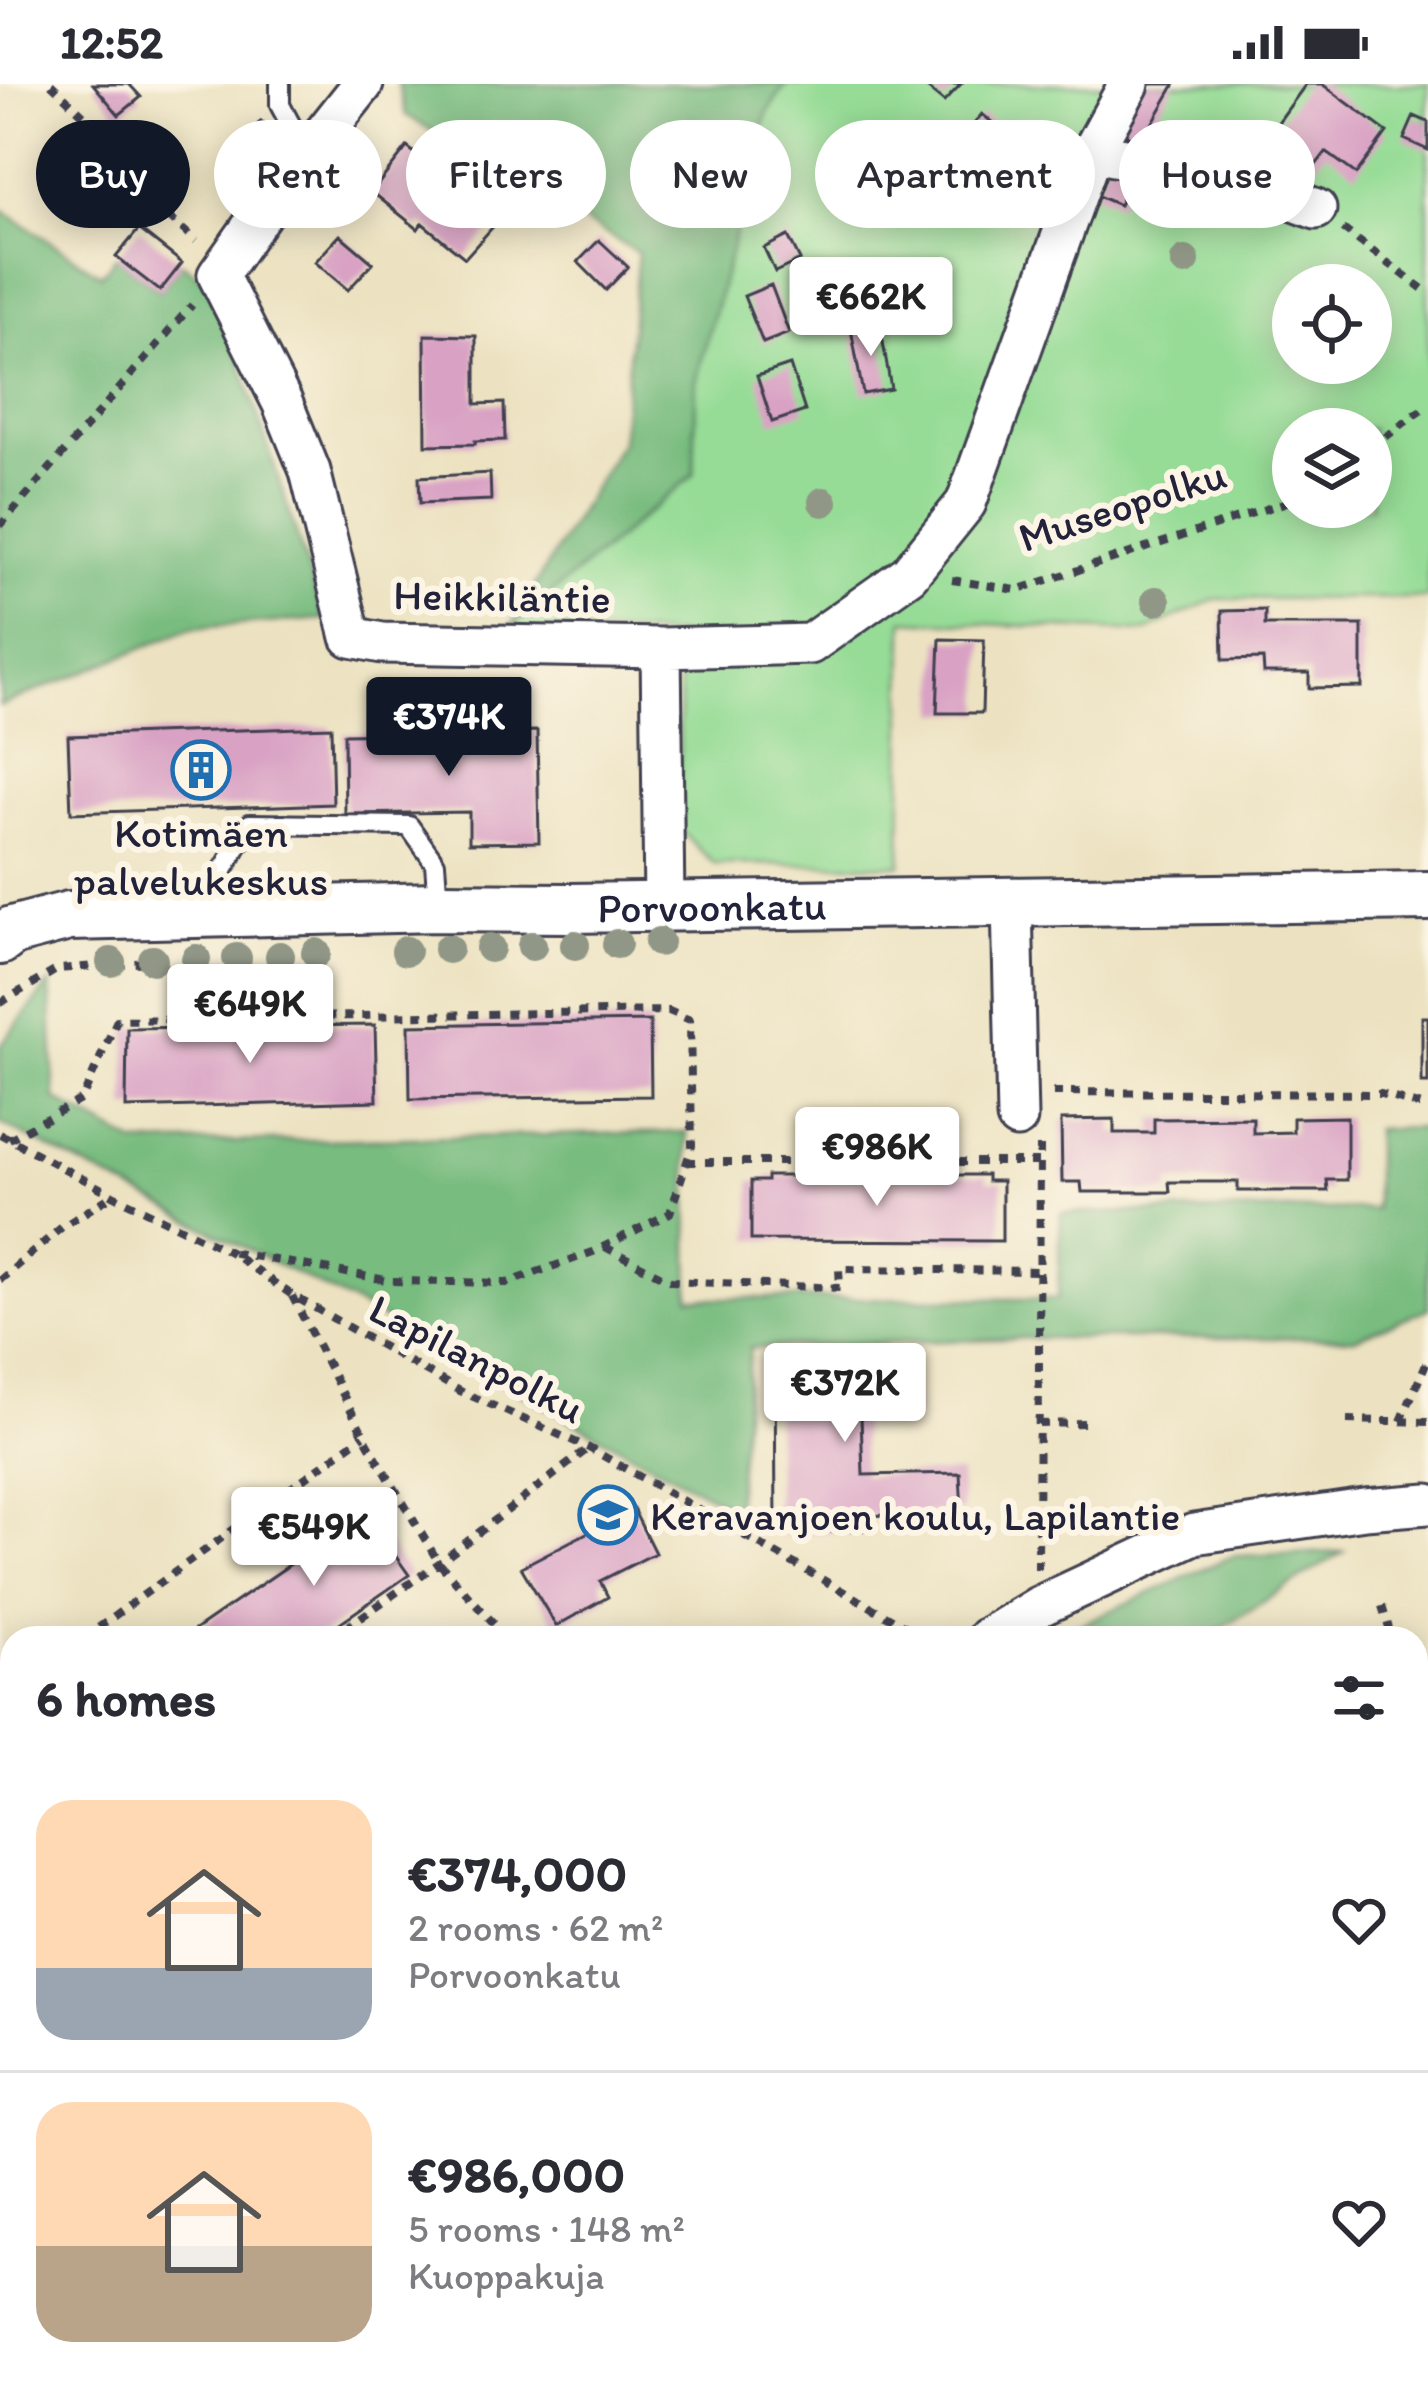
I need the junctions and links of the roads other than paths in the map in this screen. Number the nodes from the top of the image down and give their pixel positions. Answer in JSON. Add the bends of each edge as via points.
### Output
{"nodes":[{"id":1,"x":280,"y":84,"type":"edge"},
{"id":2,"x":363,"y":84,"type":"edge"},
{"id":3,"x":1129,"y":84,"type":"edge"},
{"id":4,"x":288,"y":120,"type":"edge"},
{"id":5,"x":335,"y":120,"type":"edge"},
{"id":6,"x":1095,"y":146,"type":"edge"},
{"id":7,"x":1095,"y":153,"type":"edge"},
{"id":8,"x":1316,"y":208,"type":"road end"},
{"id":9,"x":245,"y":228,"type":"edge"},
{"id":10,"x":1065,"y":228,"type":"edge"},
{"id":11,"x":661,"y":648,"type":"junction"},
{"id":12,"x":1428,"y":896,"type":"edge"},
{"id":13,"x":1012,"y":902,"type":"junction"},
{"id":14,"x":664,"y":906,"type":"junction"},
{"id":15,"x":438,"y":908,"type":"junction"},
{"id":16,"x":223,"y":913,"type":"junction"},
{"id":17,"x":0,"y":940,"type":"edge"},
{"id":18,"x":1032,"y":1116,"type":"road end"},
{"id":19,"x":1428,"y":1504,"type":"edge"},
{"id":20,"x":1006,"y":1626,"type":"edge"}],
"edges":[{"from":1,"to":4,"type":"lane"},
{"from":2,"to":5,"type":"street"},
{"from":3,"to":6,"type":"street","name":"Museopolku"},
{"from":7,"to":8,"type":"street","via":[[1238,178]]},
{"from":9,"to":11,"type":"street","name":"Heikkiläntie","via":[[212,262],[310,471],[351,637]]},
{"from":10,"to":11,"type":"street","name":"Museopolku","via":[[966,502],[909,574],[810,644]]},
{"from":11,"to":14,"type":"street","name":"Heikkiläntie"},
{"from":12,"to":13,"type":"street","name":"Porvoonkatu"},
{"from":13,"to":14,"type":"street","name":"Porvoonkatu"},
{"from":13,"to":18,"type":"street"},
{"from":14,"to":15,"type":"street","name":"Porvoonkatu"},
{"from":15,"to":16,"type":"street","name":"Porvoonkatu"},
{"from":15,"to":16,"type":"lane","via":[[435,863],[409,826],[250,824],[222,872]]},
{"from":16,"to":17,"type":"street","name":"Porvoonkatu","via":[[69,916]]},
{"from":19,"to":20,"type":"street","via":[[1194,1534]]}]}
